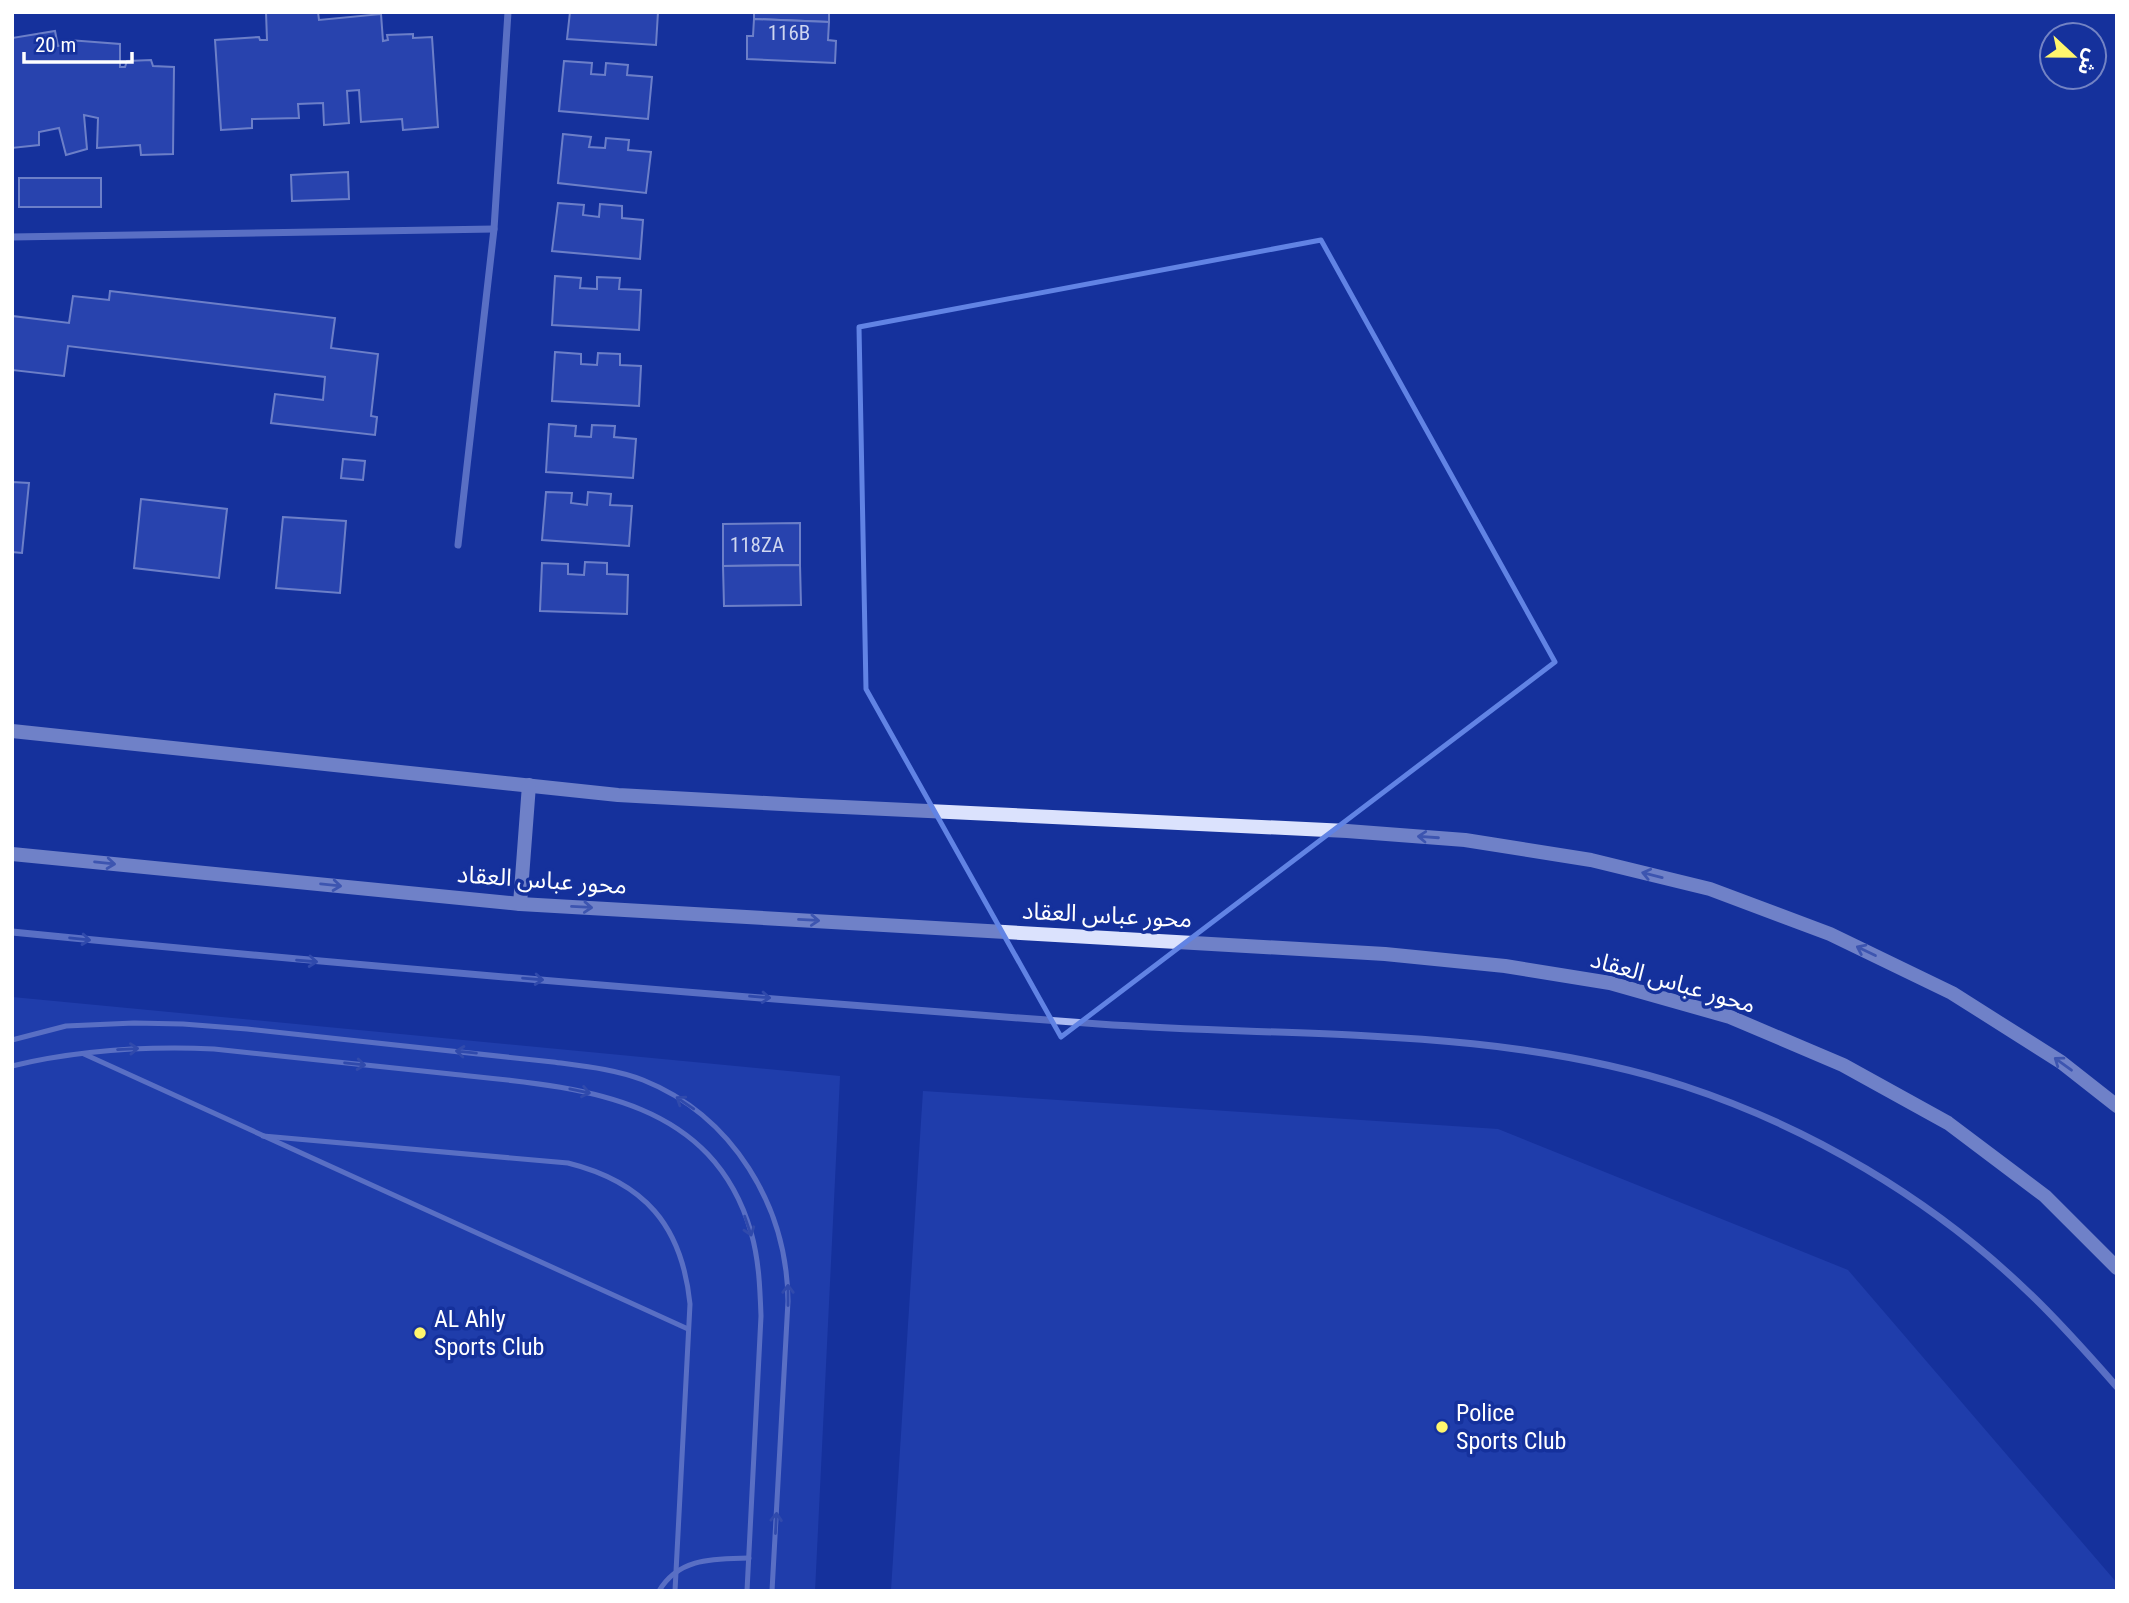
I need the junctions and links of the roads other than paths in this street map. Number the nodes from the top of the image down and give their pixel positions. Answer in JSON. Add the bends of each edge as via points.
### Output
{"nodes":[{"id":1,"x":508,"y":12,"type":"edge"},
{"id":2,"x":494,"y":229,"type":"junction"},
{"id":3,"x":12,"y":237,"type":"edge"},
{"id":4,"x":458,"y":545,"type":"dead end"},
{"id":5,"x":12,"y":731,"type":"edge"},
{"id":6,"x":529,"y":785,"type":"junction"},
{"id":7,"x":12,"y":854,"type":"edge"},
{"id":8,"x":520,"y":904,"type":"junction"},
{"id":9,"x":12,"y":932,"type":"edge"},
{"id":10,"x":12,"y":1040,"type":"edge"},
{"id":11,"x":82,"y":1053,"type":"junction"},
{"id":12,"x":12,"y":1066,"type":"edge"},
{"id":13,"x":2117,"y":1106,"type":"edge"},
{"id":14,"x":263,"y":1136,"type":"junction"},
{"id":15,"x":2117,"y":1268,"type":"edge"},
{"id":16,"x":688,"y":1329,"type":"junction"},
{"id":17,"x":2117,"y":1387,"type":"edge"},
{"id":18,"x":749,"y":1558,"type":"junction"},
{"id":19,"x":676,"y":1573,"type":"junction"},
{"id":20,"x":659,"y":1591,"type":"edge"},
{"id":21,"x":675,"y":1591,"type":"edge"},
{"id":22,"x":747,"y":1591,"type":"edge"},
{"id":23,"x":772,"y":1591,"type":"edge"}],
"edges":[{"from":1,"to":2,"type":"street"},
{"from":2,"to":3,"type":"street"},
{"from":2,"to":4,"type":"street"},
{"from":5,"to":6,"type":"main road"},
{"from":6,"to":8,"type":"main road"},
{"from":13,"to":6,"type":"main road","one_way":true,"via":[[2061,1062],[1952,993],[1830,934],[1710,889],[1591,860],[1465,840],[1360,832],[775,804]]},
{"from":7,"to":8,"type":"main road","name":"محور عباس العقاد","one_way":true},
{"from":8,"to":15,"type":"main road","name":"محور عباس العقاد","one_way":true,"via":[[1385,954],[1610,983],[1730,1017],[1843,1065],[1948,1123],[2045,1196]]},
{"from":9,"to":17,"type":"street","one_way":true,"via":[[304,961],[1092,1023],[1465,1043],[1557,1054],[1622,1068],[1697,1091],[1807,1137],[1920,1204],[2022,1286]]},
{"from":23,"to":10,"type":"lane","one_way":true,"via":[[788,1301],[783,1246],[773,1213],[745,1161],[690,1105],[641,1079],[602,1070],[247,1029],[85,1025]]},
{"from":11,"to":12,"type":"lane"},
{"from":11,"to":14,"type":"lane"},
{"from":11,"to":18,"type":"lane","one_way":true,"via":[[214,1049],[550,1085],[639,1108],[690,1138],[712,1160],[742,1209],[759,1273],[761,1316]]},
{"from":14,"to":16,"type":"lane"},
{"from":14,"to":16,"type":"lane","via":[[568,1163],[615,1179],[636,1193],[670,1231],[688,1278]]},
{"from":16,"to":19,"type":"lane"},
{"from":18,"to":19,"type":"lane","via":[[704,1560]]},
{"from":18,"to":22,"type":"lane"},
{"from":19,"to":20,"type":"lane"},
{"from":19,"to":21,"type":"lane"}]}
